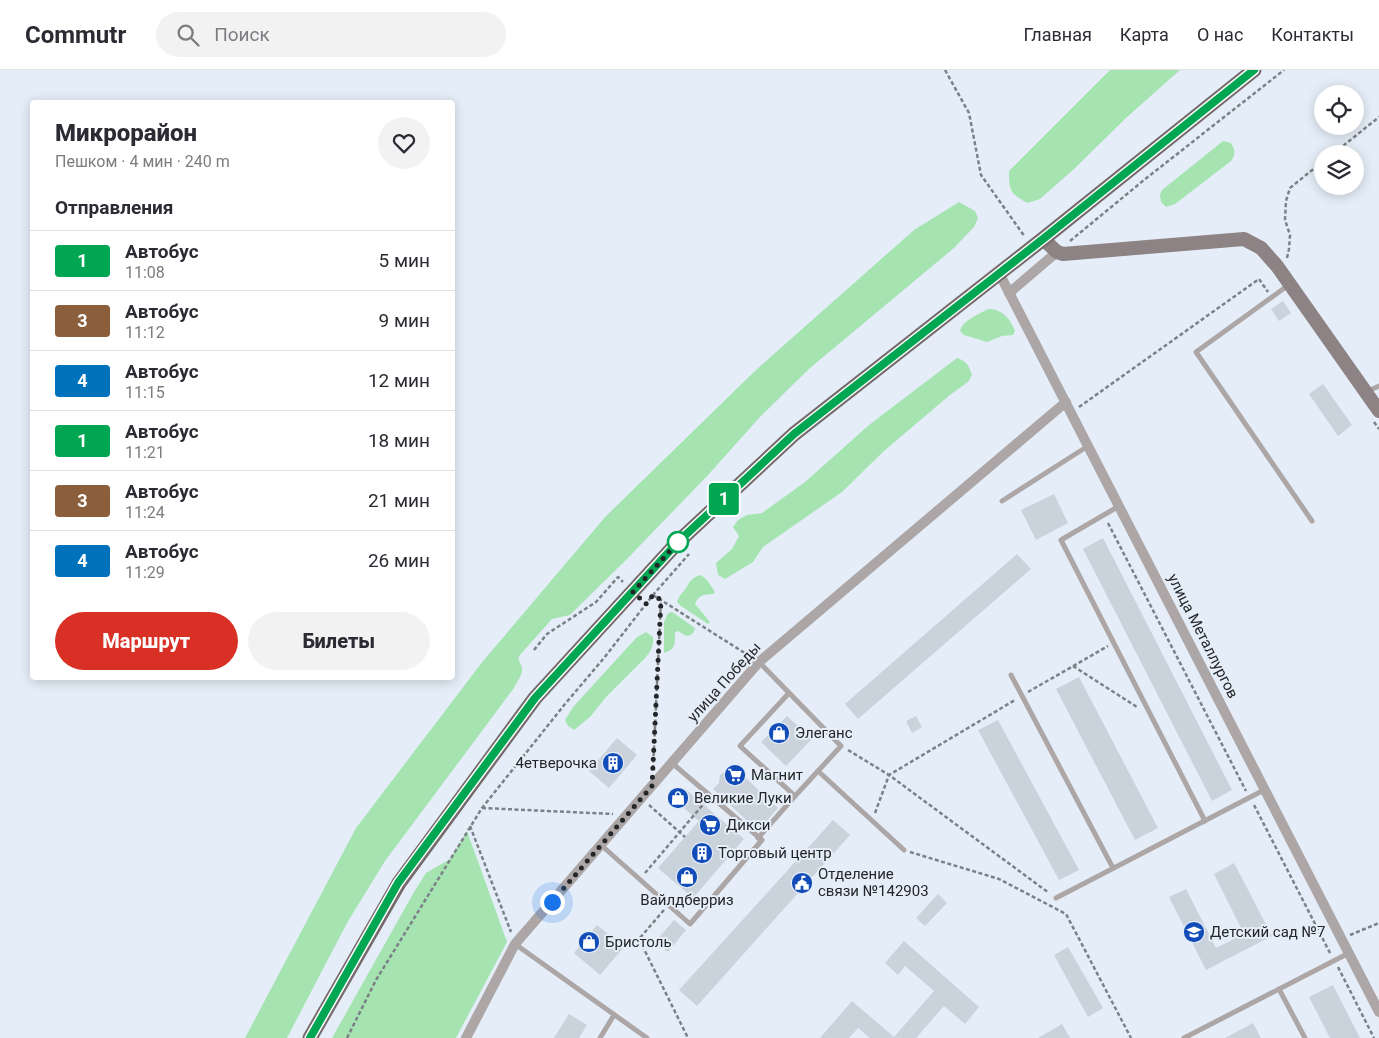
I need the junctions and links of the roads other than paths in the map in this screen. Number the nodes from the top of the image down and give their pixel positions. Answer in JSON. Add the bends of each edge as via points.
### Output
{"nodes":[{"id":1,"x":1254,"y":70,"type":"edge"},
{"id":2,"x":1038,"y":243,"type":"junction"},
{"id":3,"x":1057,"y":252,"type":"junction"},
{"id":4,"x":999,"y":273,"type":"junction"},
{"id":5,"x":1290,"y":284,"type":"junction"},
{"id":6,"x":1009,"y":293,"type":"junction"},
{"id":7,"x":1379,"y":386,"type":"edge"},
{"id":8,"x":1366,"y":392,"type":"junction"},
{"id":9,"x":1066,"y":402,"type":"junction"},
{"id":10,"x":1379,"y":411,"type":"edge"},
{"id":11,"x":1088,"y":446,"type":"junction"},
{"id":12,"x":1002,"y":501,"type":"dead end"},
{"id":13,"x":1119,"y":506,"type":"junction"},
{"id":14,"x":1312,"y":521,"type":"dead end"},
{"id":15,"x":759,"y":662,"type":"junction"},
{"id":16,"x":1010,"y":676,"type":"dead end"},
{"id":17,"x":789,"y":693,"type":"junction"},
{"id":18,"x":672,"y":763,"type":"junction"},
{"id":19,"x":818,"y":771,"type":"junction"},
{"id":20,"x":1265,"y":790,"type":"junction"},
{"id":21,"x":795,"y":796,"type":"junction"},
{"id":22,"x":1205,"y":821,"type":"junction"},
{"id":23,"x":758,"y":838,"type":"junction"},
{"id":24,"x":601,"y":845,"type":"junction"},
{"id":25,"x":904,"y":850,"type":"road end"},
{"id":26,"x":1114,"y":868,"type":"junction"},
{"id":27,"x":1056,"y":898,"type":"road end"},
{"id":28,"x":516,"y":944,"type":"junction"},
{"id":29,"x":1349,"y":953,"type":"junction"},
{"id":30,"x":1279,"y":989,"type":"junction"},
{"id":31,"x":1379,"y":1012,"type":"edge"},
{"id":32,"x":614,"y":1015,"type":"junction"},
{"id":33,"x":1195,"y":1036,"type":"edge"},
{"id":34,"x":310,"y":1038,"type":"edge"},
{"id":35,"x":466,"y":1038,"type":"edge"},
{"id":36,"x":600,"y":1038,"type":"edge"},
{"id":37,"x":647,"y":1038,"type":"edge"},
{"id":38,"x":1184,"y":1038,"type":"edge"},
{"id":39,"x":1305,"y":1038,"type":"edge"}],
"edges":[{"from":1,"to":2,"type":"main road"},
{"from":2,"to":3,"type":"street"},
{"from":2,"to":4,"type":"main road"},
{"from":3,"to":5,"type":"street","via":[[1244,239],[1261,248]]},
{"from":3,"to":6,"type":"street"},
{"from":4,"to":6,"type":"street","name":"улица Металлургов"},
{"from":4,"to":34,"type":"main road","via":[[794,434],[678,542],[535,698],[398,883]]},
{"from":5,"to":8,"type":"street"},
{"from":5,"to":14,"type":"lane","via":[[1196,352]]},
{"from":6,"to":9,"type":"street","name":"улица Металлургов"},
{"from":7,"to":8,"type":"lane"},
{"from":8,"to":10,"type":"street"},
{"from":9,"to":11,"type":"street","name":"улица Металлургов"},
{"from":9,"to":15,"type":"street","name":"улица Победы"},
{"from":11,"to":12,"type":"lane"},
{"from":11,"to":13,"type":"street","name":"улица Металлургов"},
{"from":13,"to":20,"type":"street","name":"улица Металлургов"},
{"from":13,"to":22,"type":"lane","via":[[1061,540]]},
{"from":15,"to":17,"type":"lane"},
{"from":15,"to":18,"type":"street","name":"улица Победы"},
{"from":16,"to":26,"type":"lane"},
{"from":17,"to":19,"type":"lane","via":[[841,746]]},
{"from":17,"to":21,"type":"lane","via":[[740,746]]},
{"from":18,"to":23,"type":"lane"},
{"from":18,"to":24,"type":"street","name":"улица Победы"},
{"from":19,"to":21,"type":"lane"},
{"from":19,"to":25,"type":"lane"},
{"from":20,"to":22,"type":"lane"},
{"from":20,"to":29,"type":"street","name":"улица Металлургов"},
{"from":21,"to":23,"type":"lane"},
{"from":22,"to":26,"type":"lane"},
{"from":23,"to":24,"type":"lane","via":[[762,840],[690,924]]},
{"from":24,"to":28,"type":"street","name":"улица Победы"},
{"from":26,"to":27,"type":"lane"},
{"from":28,"to":32,"type":"lane"},
{"from":28,"to":35,"type":"street","name":"улица Победы"},
{"from":29,"to":30,"type":"lane"},
{"from":29,"to":31,"type":"street","name":"улица Металлургов"},
{"from":30,"to":33,"type":"lane"},
{"from":30,"to":39,"type":"lane"},
{"from":32,"to":36,"type":"lane"},
{"from":32,"to":37,"type":"lane"},
{"from":33,"to":38,"type":"lane"}]}
